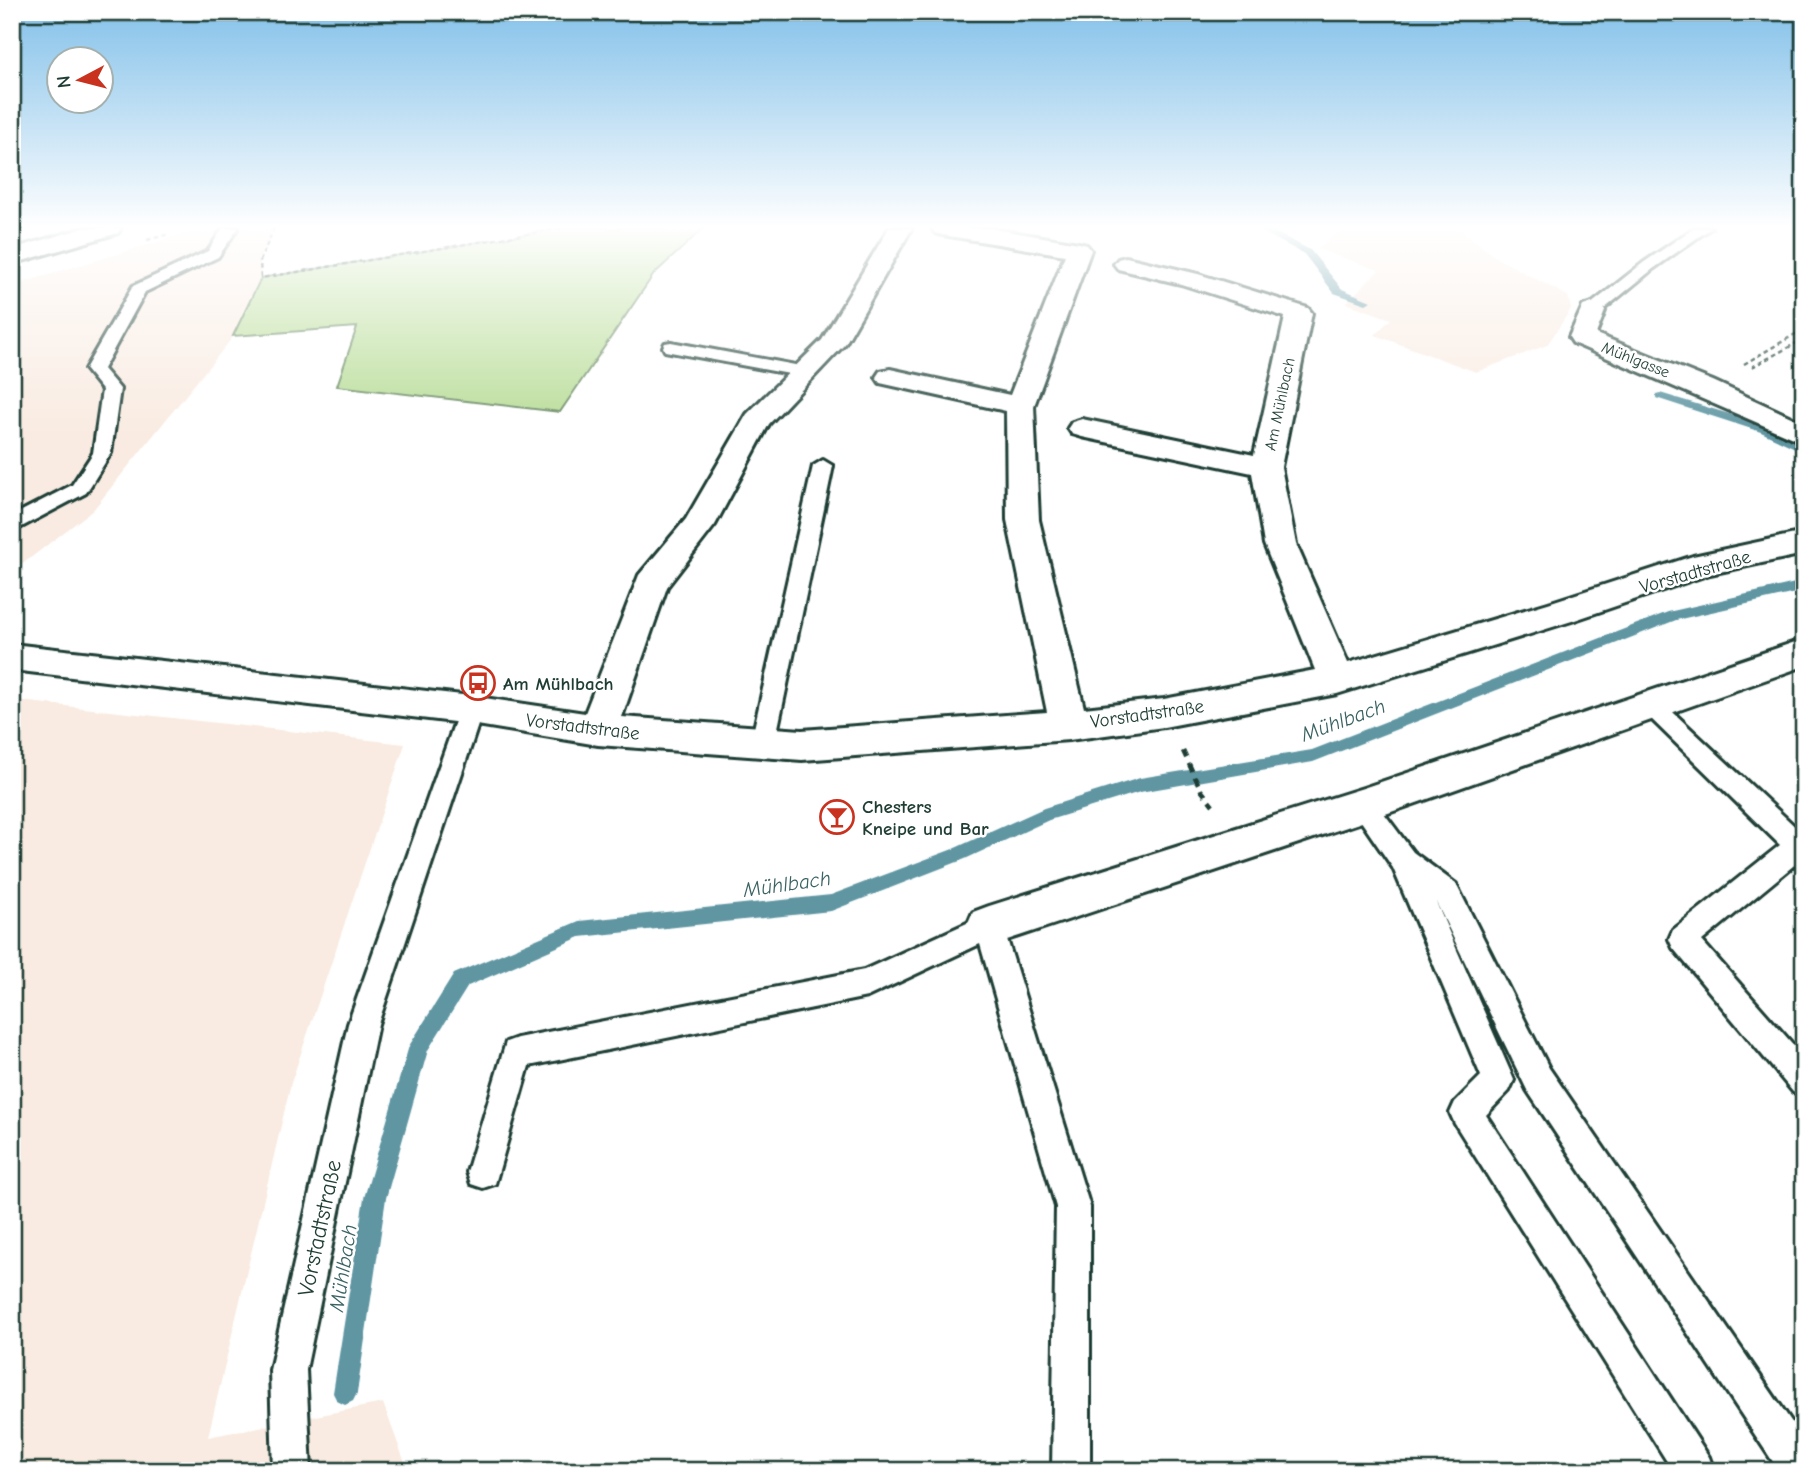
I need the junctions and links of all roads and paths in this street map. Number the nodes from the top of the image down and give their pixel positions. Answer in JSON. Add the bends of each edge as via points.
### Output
{"nodes":[{"id":1,"x":134,"y":297,"type":"edge"},
{"id":2,"x":860,"y":297,"type":"edge"},
{"id":3,"x":1061,"y":297,"type":"edge"},
{"id":4,"x":1248,"y":297,"type":"edge"},
{"id":5,"x":1609,"y":297,"type":"edge"},
{"id":6,"x":1592,"y":311,"type":"joint"},
{"id":7,"x":1804,"y":329,"type":"edge"},
{"id":8,"x":1804,"y":339,"type":"edge"},
{"id":9,"x":671,"y":347,"type":"dead end"},
{"id":10,"x":806,"y":372,"type":"junction"},
{"id":11,"x":890,"y":377,"type":"dead end"},
{"id":12,"x":1709,"y":383,"type":"junction"},
{"id":13,"x":1020,"y":406,"type":"junction"},
{"id":14,"x":1083,"y":428,"type":"dead end"},
{"id":15,"x":1804,"y":435,"type":"edge"},
{"id":16,"x":823,"y":466,"type":"dead end"},
{"id":17,"x":1266,"y":467,"type":"junction"},
{"id":18,"x":12,"y":525,"type":"edge"},
{"id":19,"x":1804,"y":543,"type":"edge"},
{"id":20,"x":1804,"y":652,"type":"edge"},
{"id":21,"x":12,"y":657,"type":"edge"},
{"id":22,"x":1337,"y":680,"type":"junction"},
{"id":23,"x":1651,"y":705,"type":"junction"},
{"id":24,"x":471,"y":710,"type":"junction"},
{"id":25,"x":1069,"y":724,"type":"junction"},
{"id":26,"x":598,"y":730,"type":"junction"},
{"id":27,"x":763,"y":742,"type":"junction"},
{"id":28,"x":1181,"y":746,"type":"dead end"},
{"id":29,"x":1201,"y":790,"type":"dead end"},
{"id":30,"x":1363,"y":805,"type":"junction"},
{"id":31,"x":1405,"y":861,"type":"junction"},
{"id":32,"x":989,"y":926,"type":"junction"},
{"id":33,"x":1804,"y":1081,"type":"edge"},
{"id":34,"x":483,"y":1172,"type":"dead end"},
{"id":35,"x":292,"y":1471,"type":"edge"},
{"id":36,"x":1071,"y":1471,"type":"edge"},
{"id":37,"x":1695,"y":1471,"type":"edge"},
{"id":38,"x":1802,"y":1471,"type":"edge"}],
"edges":[{"from":1,"to":18,"type":"lane","via":[[94,369],[111,389],[102,453],[79,489]]},
{"from":2,"to":10,"type":"street","via":[[832,344]]},
{"from":3,"to":13,"type":"street"},
{"from":4,"to":17,"type":"street","name":"Am Mühlbach","via":[[1299,313]]},
{"from":5,"to":6,"type":"lane","name":"Mühlgasse"},
{"from":6,"to":12,"type":"street","name":"Mühlgasse","via":[[1582,337]]},
{"from":7,"to":12,"type":"path"},
{"from":8,"to":12,"type":"path","via":[[1724,382]]},
{"from":9,"to":10,"type":"lane"},
{"from":10,"to":26,"type":"street","via":[[757,420],[699,525],[652,583]]},
{"from":11,"to":13,"type":"street"},
{"from":12,"to":15,"type":"street","name":"Mühlgasse"},
{"from":13,"to":25,"type":"street","via":[[1023,520]]},
{"from":14,"to":17,"type":"street","name":"Am Mühlbach"},
{"from":16,"to":27,"type":"lane"},
{"from":17,"to":22,"type":"street","name":"Am Mühlbach","via":[[1280,544]]},
{"from":19,"to":22,"type":"street","name":"Vorstadtstraße","via":[[1705,564]]},
{"from":20,"to":23,"type":"street"},
{"from":21,"to":24,"type":"street","name":"Vorstadtstraße"},
{"from":22,"to":25,"type":"street","name":"Vorstadtstraße","via":[[1164,713]]},
{"from":23,"to":30,"type":"street"},
{"from":23,"to":33,"type":"lane","via":[[1798,846],[1683,939]]},
{"from":24,"to":26,"type":"street","name":"Vorstadtstraße"},
{"from":24,"to":35,"type":"lane","name":"Vorstadtstraße","via":[[362,1024],[288,1370]]},
{"from":25,"to":27,"type":"street","name":"Vorstadtstraße","via":[[802,745]]},
{"from":26,"to":27,"type":"street","name":"Vorstadtstraße"},
{"from":28,"to":29,"type":"path"},
{"from":30,"to":31,"type":"lane"},
{"from":30,"to":32,"type":"street"},
{"from":31,"to":37,"type":"lane","via":[[1498,1080],[1466,1113]]},
{"from":31,"to":38,"type":"lane","via":[[1446,893],[1538,1079]]},
{"from":32,"to":34,"type":"lane","via":[[867,983],[517,1053]]},
{"from":32,"to":36,"type":"lane","via":[[1073,1206]]}]}
